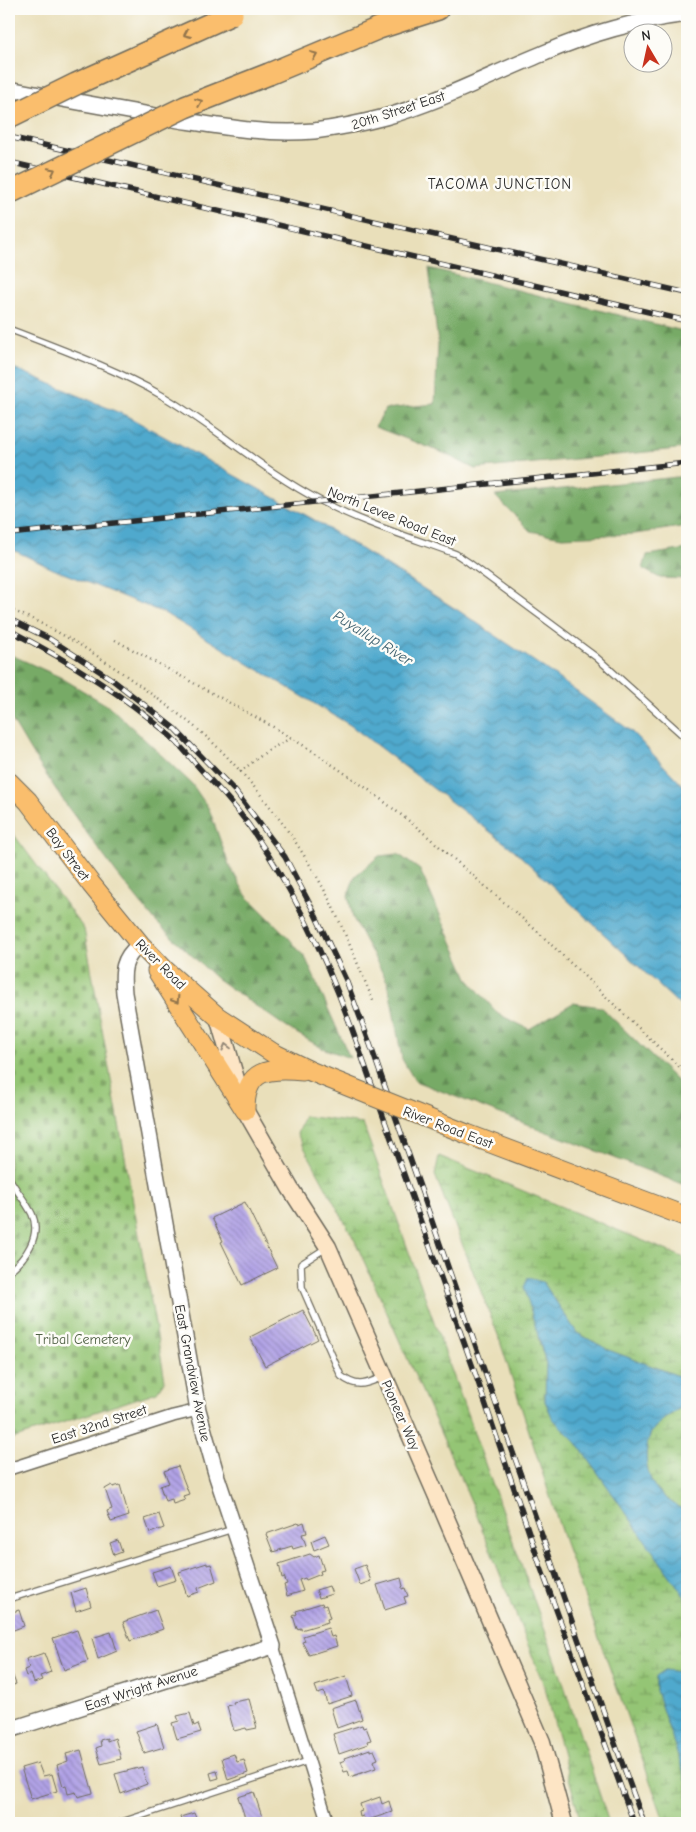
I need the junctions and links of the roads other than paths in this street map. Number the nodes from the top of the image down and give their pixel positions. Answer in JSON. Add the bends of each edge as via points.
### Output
{"nodes":[{"id":1,"x":438,"y":9,"type":"edge"},
{"id":2,"x":238,"y":11,"type":"edge"},
{"id":3,"x":687,"y":14,"type":"edge"},
{"id":4,"x":9,"y":88,"type":"edge"},
{"id":5,"x":9,"y":117,"type":"edge"},
{"id":6,"x":9,"y":193,"type":"edge"},
{"id":7,"x":9,"y":329,"type":"edge"},
{"id":8,"x":687,"y":739,"type":"edge"},
{"id":9,"x":9,"y":767,"type":"edge"},
{"id":10,"x":9,"y":782,"type":"edge"},
{"id":11,"x":28,"y":801,"type":"junction"},
{"id":12,"x":108,"y":906,"type":"joint"},
{"id":13,"x":140,"y":944,"type":"junction"},
{"id":14,"x":218,"y":1017,"type":"junction"},
{"id":15,"x":310,"y":1071,"type":"junction"},
{"id":16,"x":245,"y":1110,"type":"junction"},
{"id":17,"x":9,"y":1178,"type":"edge"},
{"id":18,"x":687,"y":1217,"type":"edge"},
{"id":19,"x":328,"y":1247,"type":"junction"},
{"id":20,"x":9,"y":1271,"type":"edge"},
{"id":21,"x":385,"y":1376,"type":"junction"},
{"id":22,"x":198,"y":1410,"type":"junction"},
{"id":23,"x":9,"y":1469,"type":"edge"},
{"id":24,"x":234,"y":1528,"type":"junction"},
{"id":25,"x":9,"y":1599,"type":"edge"},
{"id":26,"x":273,"y":1646,"type":"junction"},
{"id":27,"x":9,"y":1730,"type":"edge"},
{"id":28,"x":308,"y":1761,"type":"junction"},
{"id":29,"x":119,"y":1823,"type":"edge"},
{"id":30,"x":328,"y":1823,"type":"edge"},
{"id":31,"x":564,"y":1823,"type":"edge"}],
"edges":[{"from":6,"to":1,"type":"highway","one_way":true,"bridge":true,"via":[[185,108],[379,28]]},
{"from":2,"to":5,"type":"highway","one_way":true,"bridge":true},
{"from":3,"to":4,"type":"street","name":"20th Street East","via":[[619,27],[578,40],[435,100],[386,116],[314,131],[232,128]]},
{"from":7,"to":8,"type":"lane","name":"North Levee Road East","via":[[161,395],[277,476],[318,500],[456,554],[596,657]]},
{"from":9,"to":11,"type":"main road","name":"Bay Street"},
{"from":10,"to":11,"type":"main road","name":"Bay Street"},
{"from":11,"to":12,"type":"main road","name":"Bay Street"},
{"from":12,"to":13,"type":"main road","name":"River Road"},
{"from":13,"to":14,"type":"main road","name":"River Road"},
{"from":13,"to":16,"type":"main road","one_way":true},
{"from":13,"to":22,"type":"street","name":"East Grandview Avenue","via":[[131,952],[124,966],[124,993]]},
{"from":14,"to":15,"type":"main road","name":"River Road East"},
{"from":16,"to":14,"type":"main road","name":"Pioneer Way","one_way":true},
{"from":15,"to":16,"type":"main road","via":[[281,1069],[257,1075],[246,1092]]},
{"from":15,"to":18,"type":"main road","name":"River Road East","bridge":true},
{"from":16,"to":19,"type":"main road","name":"Pioneer Way"},
{"from":17,"to":20,"type":"lane","via":[[32,1215],[34,1225],[33,1242]]},
{"from":19,"to":21,"type":"main road","name":"Pioneer Way"},
{"from":19,"to":21,"type":"lane","via":[[300,1264],[302,1287],[341,1376],[359,1385]]},
{"from":21,"to":31,"type":"main road","name":"Pioneer Way","via":[[542,1742]]},
{"from":22,"to":23,"type":"street","name":"East 32nd Street"},
{"from":22,"to":24,"type":"street","name":"East Grandview Avenue"},
{"from":24,"to":25,"type":"lane"},
{"from":24,"to":26,"type":"street","name":"East Grandview Avenue"},
{"from":26,"to":27,"type":"street","name":"East Wright Avenue"},
{"from":26,"to":28,"type":"street","name":"East Grandview Avenue"},
{"from":28,"to":29,"type":"lane"},
{"from":28,"to":30,"type":"street","name":"East Grandview Avenue"}]}
